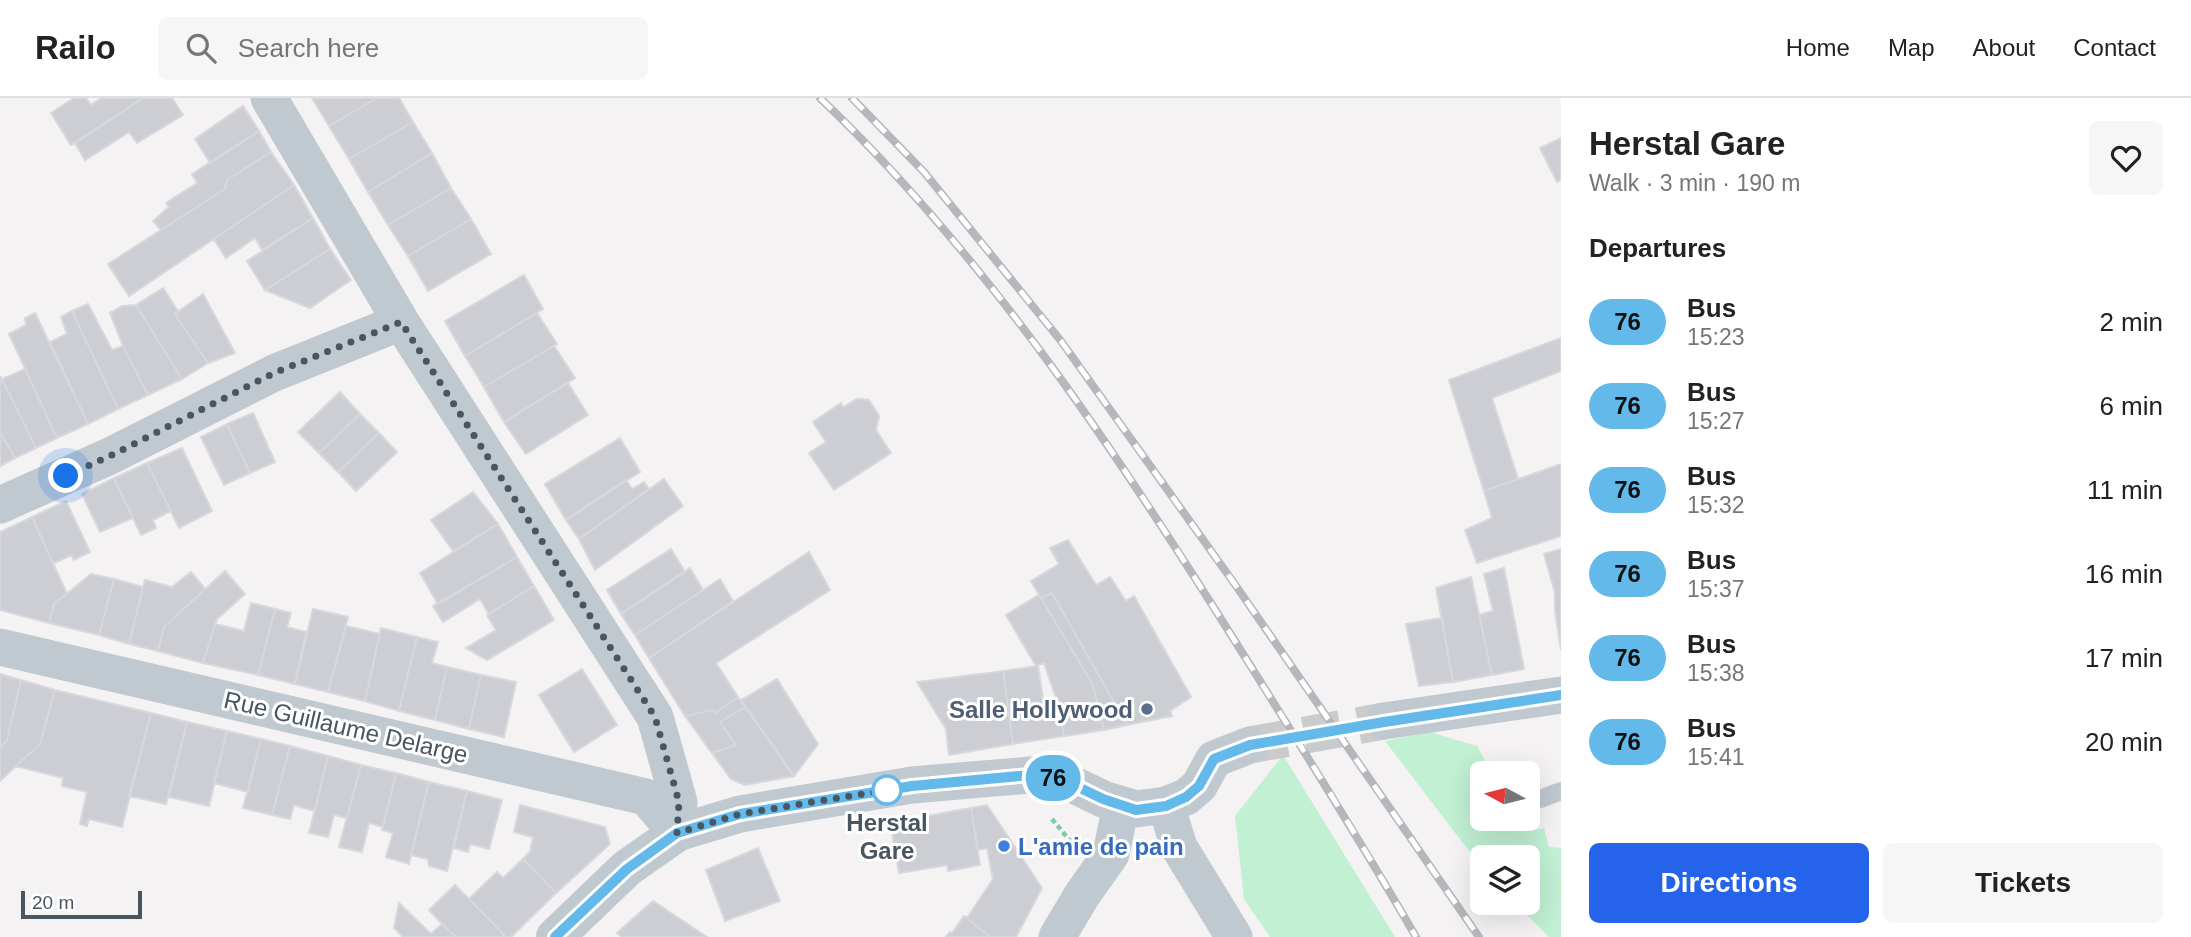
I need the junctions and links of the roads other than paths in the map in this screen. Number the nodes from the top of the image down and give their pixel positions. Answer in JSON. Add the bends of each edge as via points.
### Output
{"nodes":[{"id":1,"x":269,"y":98,"type":"edge"},
{"id":2,"x":401,"y":322,"type":"junction"},
{"id":3,"x":0,"y":505,"type":"edge"},
{"id":4,"x":0,"y":647,"type":"edge"},
{"id":5,"x":1561,"y":695,"type":"edge"},
{"id":6,"x":1384,"y":722,"type":"tunnel mouth"},
{"id":7,"x":1250,"y":745,"type":"tunnel mouth"},
{"id":8,"x":1561,"y":791,"type":"edge"},
{"id":9,"x":1541,"y":799,"type":"dead end"},
{"id":10,"x":1122,"y":805,"type":"junction"},
{"id":11,"x":1166,"y":806,"type":"junction"},
{"id":12,"x":677,"y":833,"type":"junction"},
{"id":13,"x":555,"y":937,"type":"edge"},
{"id":14,"x":1057,"y":937,"type":"edge"},
{"id":15,"x":1234,"y":937,"type":"edge"}],
"edges":[{"from":1,"to":2,"type":"street"},
{"from":2,"to":3,"type":"street","via":[[274,373],[110,456]]},
{"from":2,"to":12,"type":"street","via":[[655,717],[679,802]]},
{"from":4,"to":12,"type":"street","name":"Rue Guillaume Delarge","via":[[646,797]]},
{"from":5,"to":6,"type":"street"},
{"from":7,"to":11,"type":"street","via":[[1214,759],[1199,786]]},
{"from":8,"to":9,"type":"lane"},
{"from":10,"to":11,"type":"street","via":[[1136,810]]},
{"from":10,"to":12,"type":"street","via":[[1041,774],[886,790],[740,814]]},
{"from":10,"to":14,"type":"street","via":[[1111,854]]},
{"from":11,"to":15,"type":"street","via":[[1179,848]]},
{"from":12,"to":13,"type":"street","via":[[627,869]]}]}
